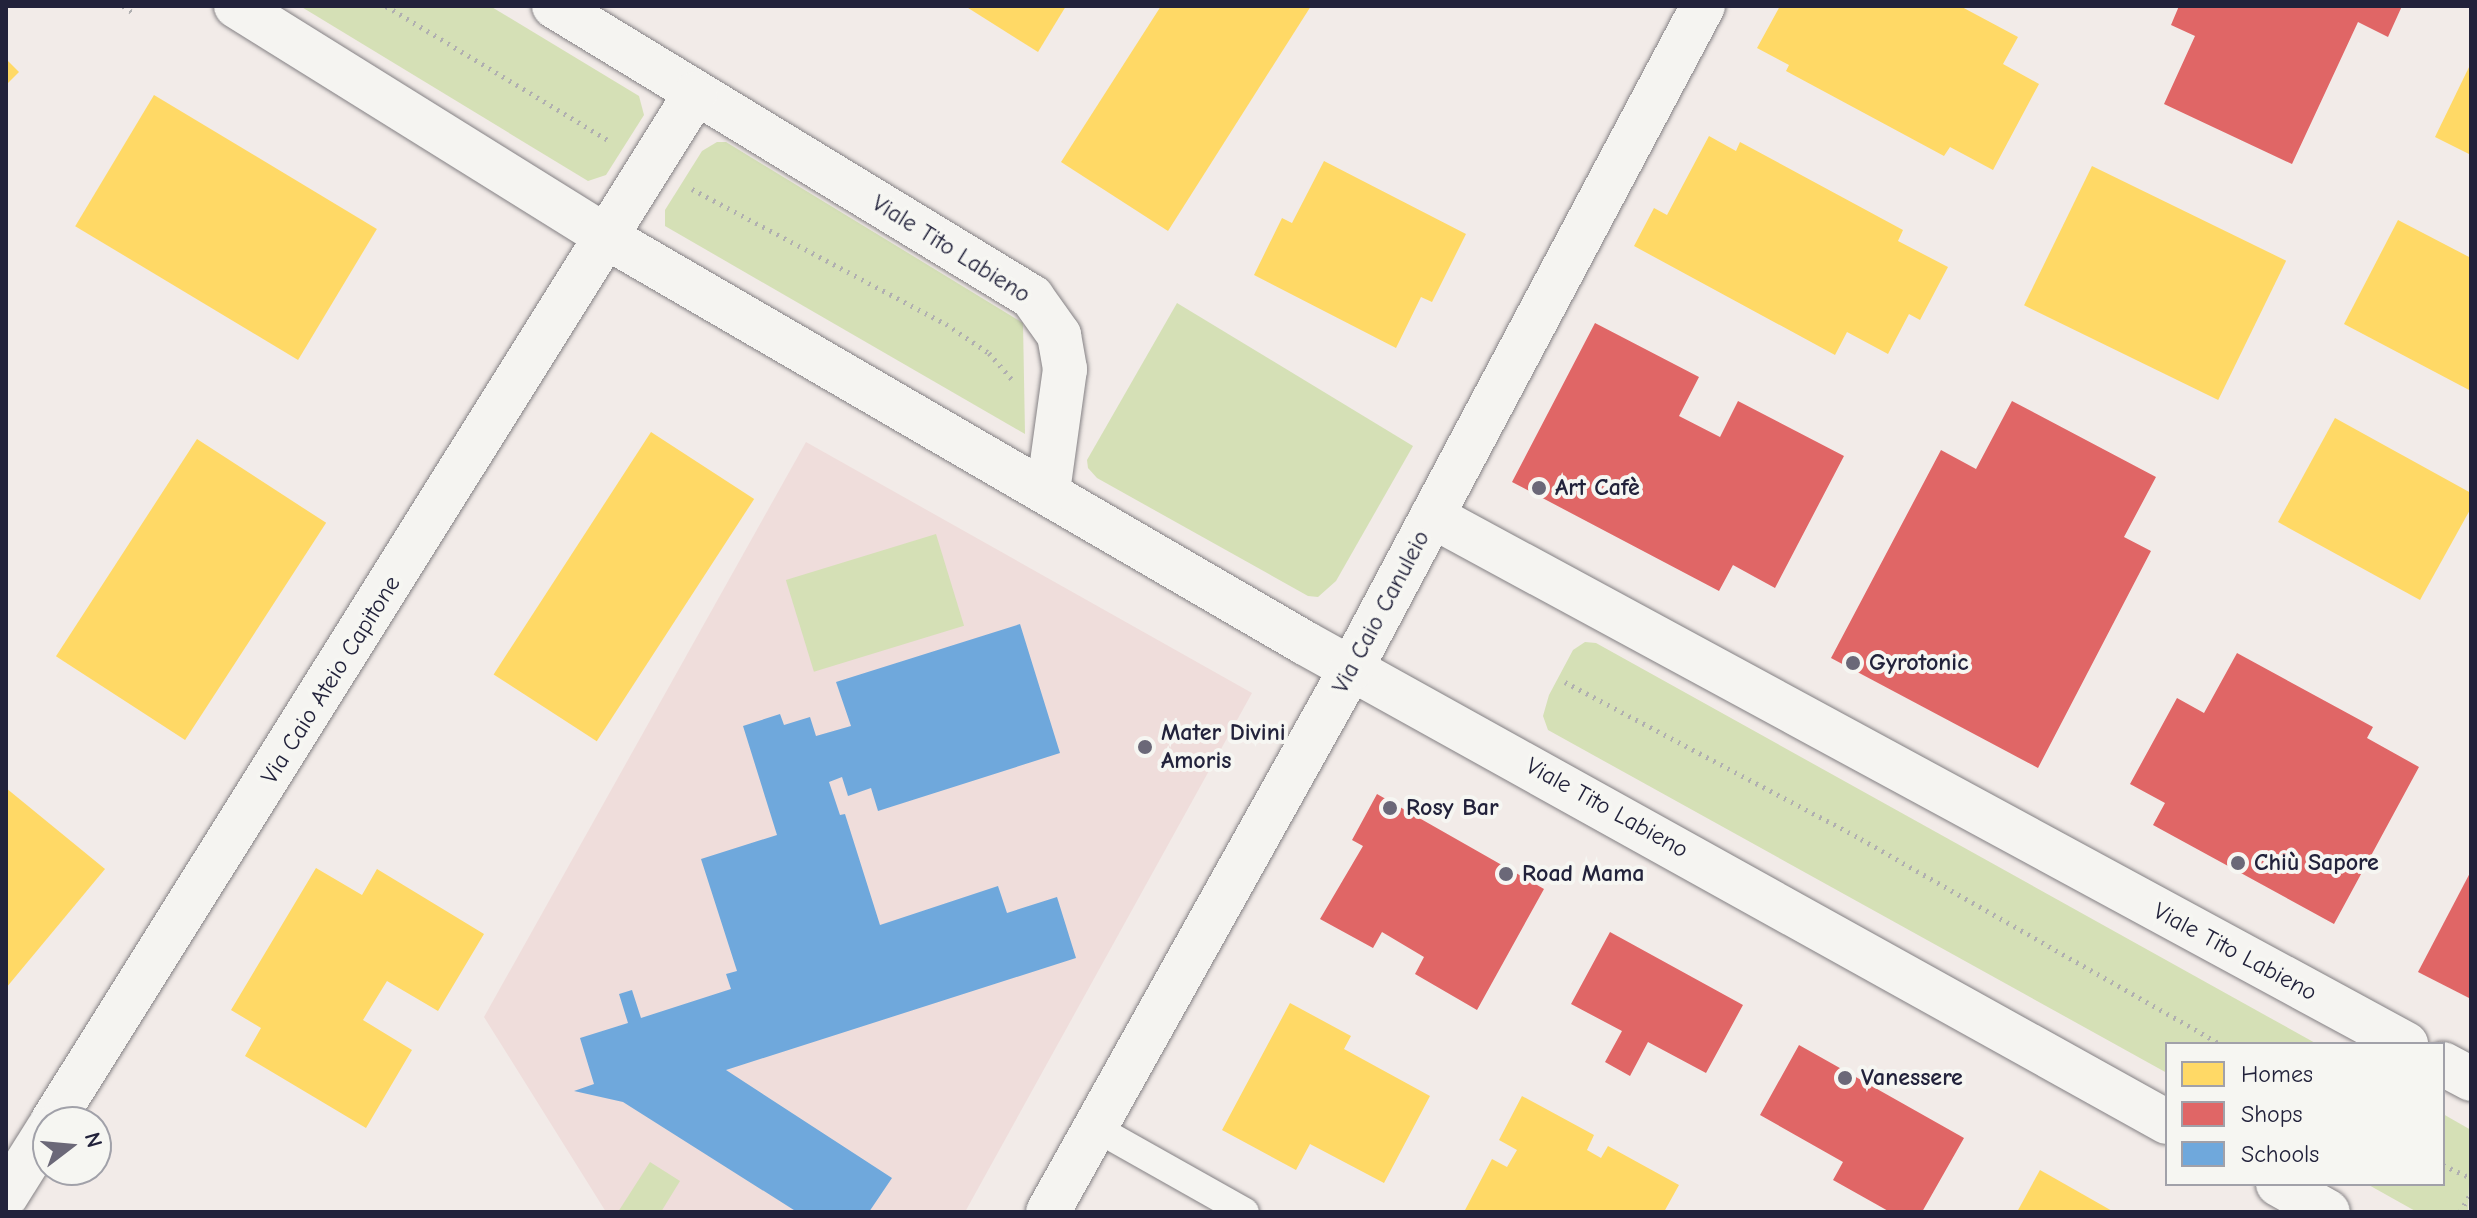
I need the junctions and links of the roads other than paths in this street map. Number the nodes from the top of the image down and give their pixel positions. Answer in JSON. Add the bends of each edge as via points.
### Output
{"nodes":[{"id":1,"x":236,"y":6,"type":"edge"},
{"id":2,"x":554,"y":6,"type":"edge"},
{"id":3,"x":1703,"y":6,"type":"edge"},
{"id":4,"x":695,"y":94,"type":"junction"},
{"id":5,"x":608,"y":238,"type":"junction"},
{"id":6,"x":1048,"y":491,"type":"junction"},
{"id":7,"x":1432,"y":516,"type":"junction"},
{"id":8,"x":1351,"y":669,"type":"junction"},
{"id":9,"x":2402,"y":1042,"type":"edge"},
{"id":10,"x":2445,"y":1065,"type":"edge"},
{"id":11,"x":2471,"y":1079,"type":"edge"},
{"id":12,"x":62,"y":1106,"type":"edge"},
{"id":13,"x":2165,"y":1121,"type":"edge"},
{"id":14,"x":1094,"y":1127,"type":"junction"},
{"id":15,"x":32,"y":1155,"type":"edge"},
{"id":16,"x":2282,"y":1186,"type":"edge"},
{"id":17,"x":6,"y":1196,"type":"edge"},
{"id":18,"x":1048,"y":1212,"type":"edge"},
{"id":19,"x":1245,"y":1212,"type":"edge"},
{"id":20,"x":2328,"y":1212,"type":"edge"}],
"edges":[{"from":1,"to":5,"type":"street","name":"Viale Tito Labieno"},
{"from":2,"to":4,"type":"street","name":"Viale Tito Labieno"},
{"from":3,"to":7,"type":"street","name":"Via Caio Canuleio"},
{"from":4,"to":5,"type":"street"},
{"from":4,"to":6,"type":"street","name":"Viale Tito Labieno","via":[[1032,297],[1053,323],[1063,352],[1060,423]]},
{"from":5,"to":6,"type":"street","name":"Viale Tito Labieno"},
{"from":5,"to":12,"type":"street","name":"Via Caio Ateio Capitone"},
{"from":6,"to":8,"type":"street","name":"Viale Tito Labieno"},
{"from":7,"to":8,"type":"street","name":"Via Caio Canuleio"},
{"from":7,"to":9,"type":"street","name":"Viale Tito Labieno"},
{"from":8,"to":13,"type":"street","name":"Viale Tito Labieno"},
{"from":8,"to":14,"type":"street","name":"Via Caio Canuleio"},
{"from":10,"to":11,"type":"street"},
{"from":14,"to":18,"type":"street","name":"Via Caio Canuleio"},
{"from":14,"to":19,"type":"lane"},
{"from":15,"to":17,"type":"street"},
{"from":16,"to":20,"type":"street"}]}
